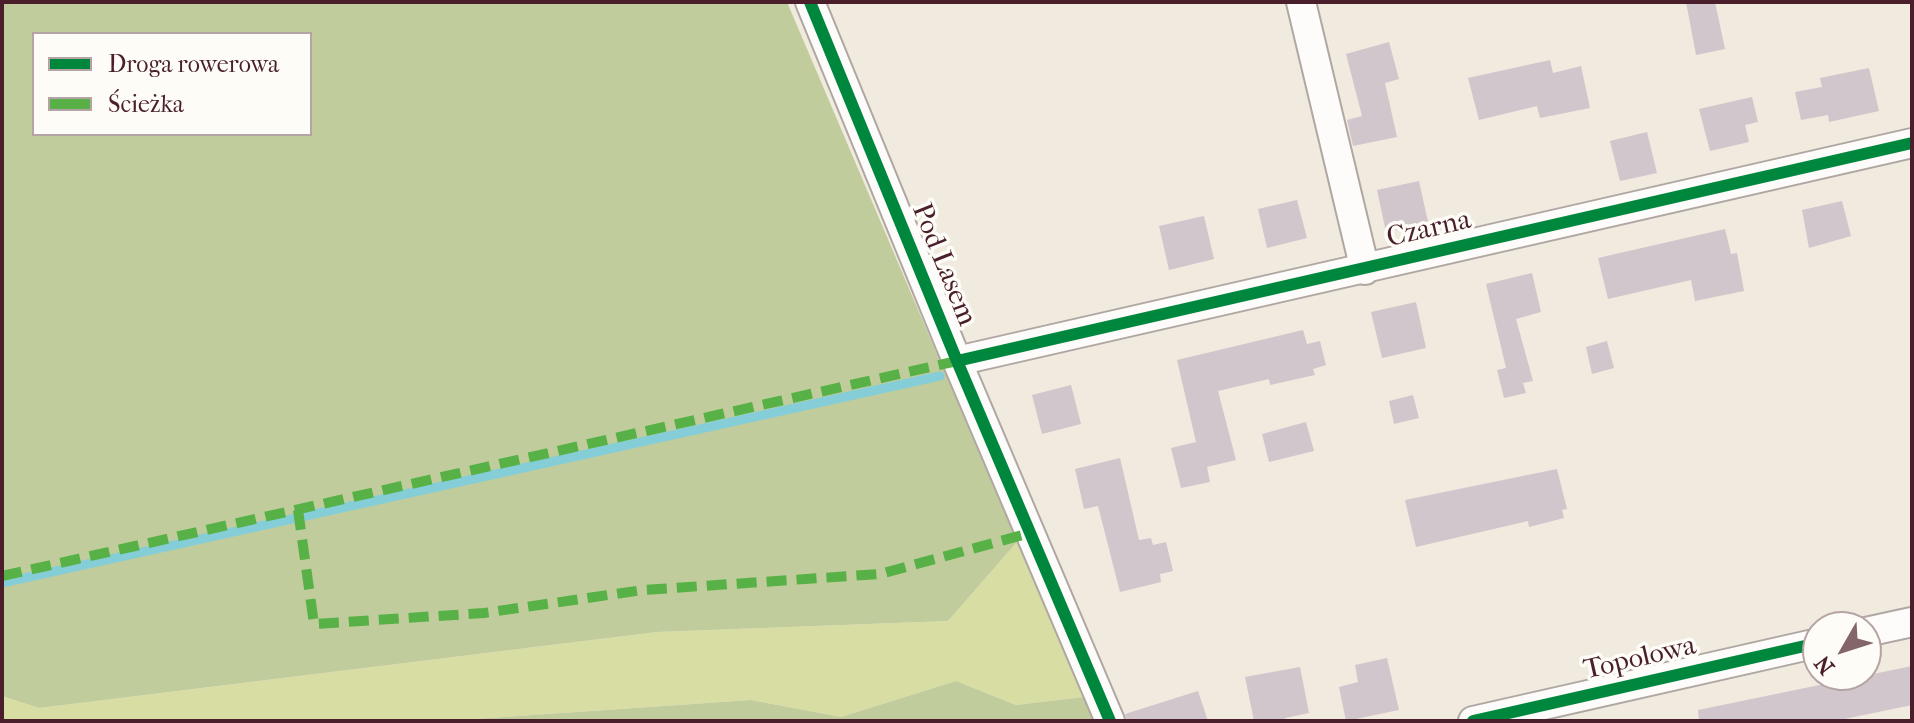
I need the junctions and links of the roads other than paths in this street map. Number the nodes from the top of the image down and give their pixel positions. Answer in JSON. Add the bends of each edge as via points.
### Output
{"nodes":[{"id":1,"x":810,"y":2,"type":"edge"},
{"id":2,"x":1301,"y":2,"type":"edge"},
{"id":3,"x":1912,"y":143,"type":"edge"},
{"id":4,"x":1365,"y":270,"type":"junction"},
{"id":5,"x":957,"y":361,"type":"junction"},
{"id":6,"x":1912,"y":622,"type":"edge"},
{"id":7,"x":1882,"y":629,"type":"edge"},
{"id":8,"x":1802,"y":647,"type":"edge"},
{"id":9,"x":1110,"y":721,"type":"edge"},
{"id":10,"x":1473,"y":721,"type":"edge"}],
"edges":[{"from":1,"to":5,"type":"street","name":"Pod Lasem"},
{"from":2,"to":4,"type":"street"},
{"from":3,"to":4,"type":"street","name":"Czarna"},
{"from":4,"to":5,"type":"street","name":"Czarna"},
{"from":5,"to":9,"type":"street","name":"Pod Lasem"},
{"from":6,"to":7,"type":"street"},
{"from":8,"to":10,"type":"street","name":"Topolowa"}]}
